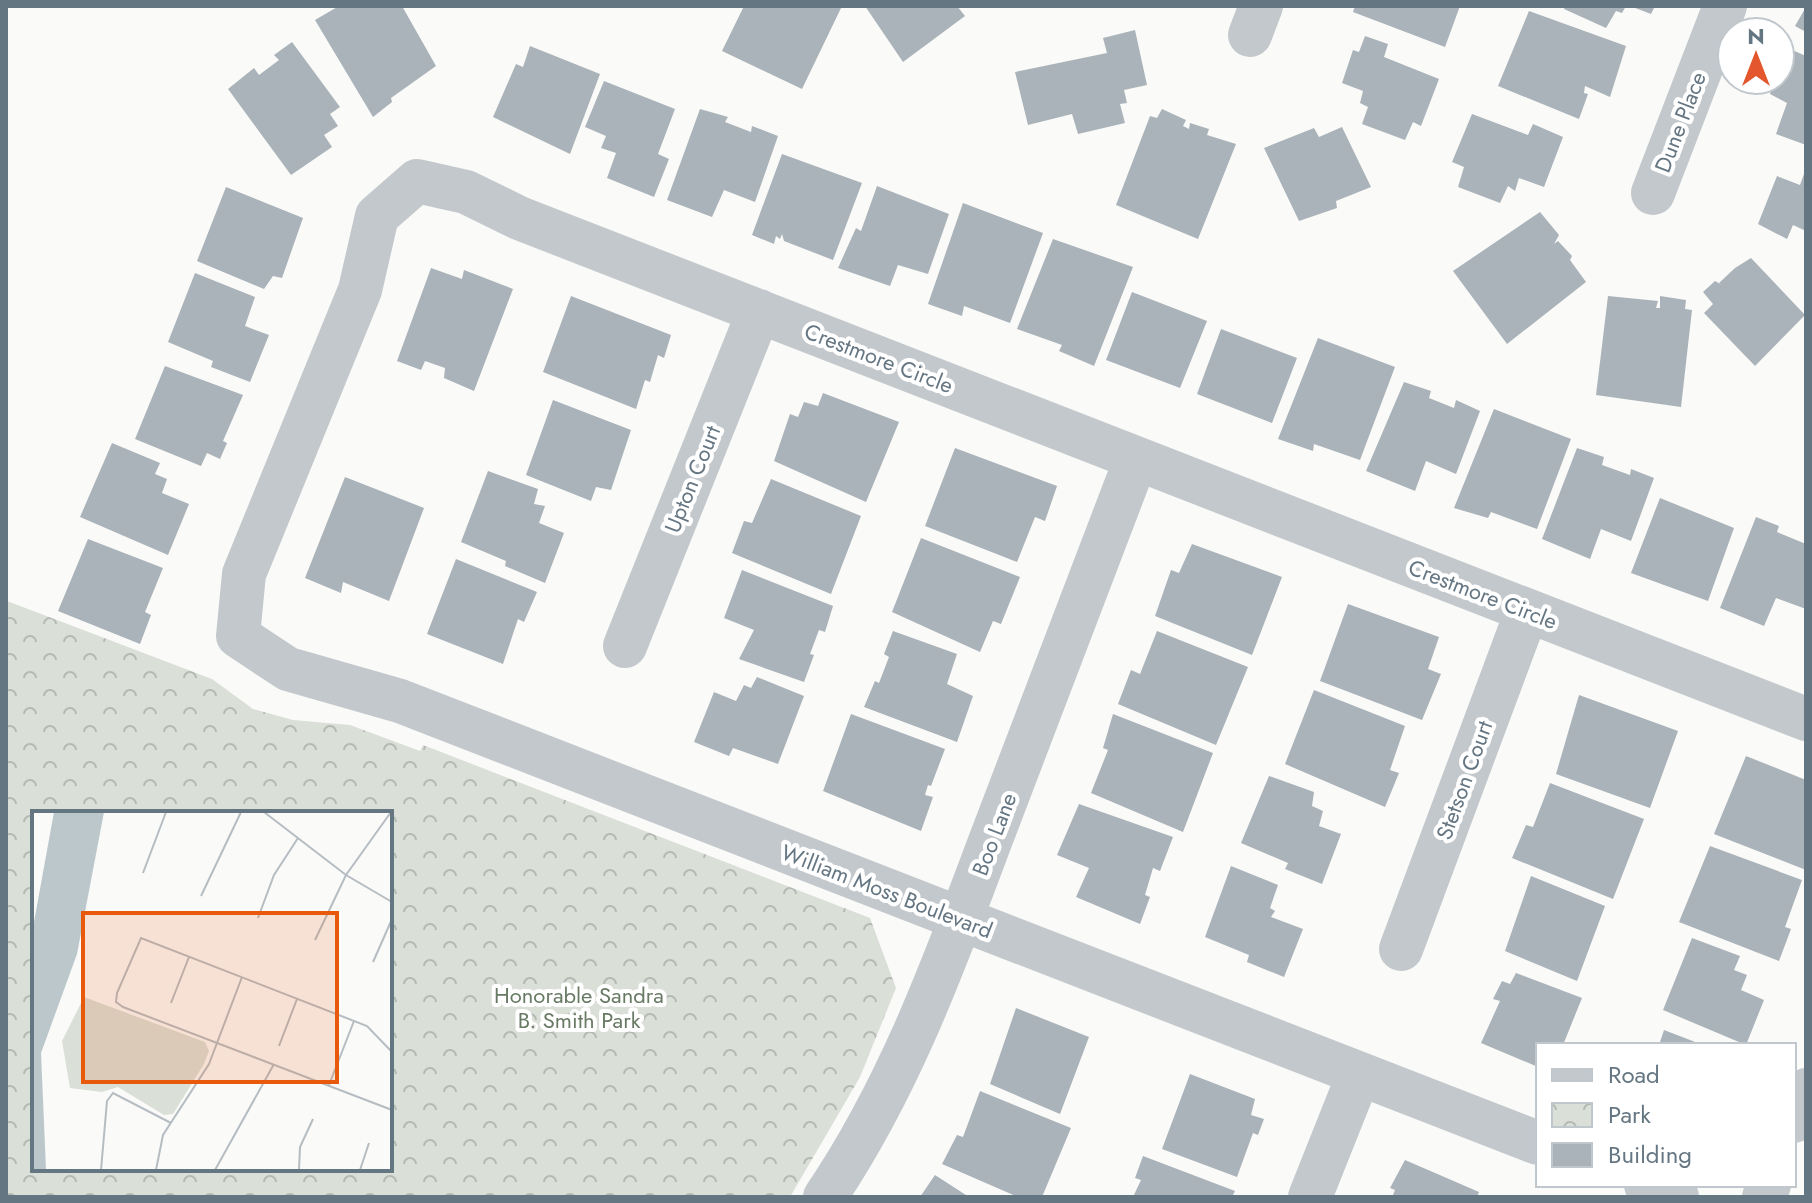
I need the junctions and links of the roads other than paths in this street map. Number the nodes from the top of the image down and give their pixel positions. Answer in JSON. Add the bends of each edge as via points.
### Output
{"nodes":[{"id":1,"x":1725,"y":6,"type":"edge"},
{"id":2,"x":1653,"y":193,"type":"dead end"},
{"id":3,"x":759,"y":311,"type":"junction"},
{"id":4,"x":1136,"y":459,"type":"junction"},
{"id":5,"x":1527,"y":611,"type":"junction"},
{"id":6,"x":238,"y":636,"type":"joint"},
{"id":7,"x":625,"y":646,"type":"dead end"},
{"id":8,"x":1806,"y":719,"type":"edge"},
{"id":9,"x":961,"y":920,"type":"junction"},
{"id":10,"x":1401,"y":949,"type":"dead end"},
{"id":11,"x":1359,"y":1074,"type":"junction"},
{"id":12,"x":1806,"y":1090,"type":"edge"},
{"id":13,"x":1796,"y":1116,"type":"edge"},
{"id":14,"x":1536,"y":1142,"type":"edge"},
{"id":15,"x":1651,"y":1187,"type":"edge"},
{"id":16,"x":825,"y":1197,"type":"edge"},
{"id":17,"x":1310,"y":1197,"type":"edge"},
{"id":18,"x":1677,"y":1197,"type":"edge"}],
"edges":[{"from":1,"to":2,"type":"street","name":"Dune Place"},
{"from":3,"to":4,"type":"street","name":"Crestmore Circle"},
{"from":3,"to":6,"type":"street","name":"Crestmore Circle","via":[[519,218],[466,192],[417,181],[377,216],[360,290],[244,574]]},
{"from":3,"to":7,"type":"street","name":"Upton Court"},
{"from":4,"to":5,"type":"street","name":"Crestmore Circle"},
{"from":4,"to":9,"type":"street","name":"Boo Lane"},
{"from":5,"to":8,"type":"street","name":"Crestmore Circle"},
{"from":5,"to":10,"type":"street","name":"Stetson Court"},
{"from":6,"to":9,"type":"street","name":"William Moss Boulevard","via":[[288,669],[400,701]]},
{"from":9,"to":11,"type":"street","name":"William Moss Boulevard"},
{"from":9,"to":16,"type":"street","name":"Boo Lane","via":[[898,1074]]},
{"from":11,"to":14,"type":"street","name":"William Moss Boulevard"},
{"from":11,"to":17,"type":"street"},
{"from":12,"to":13,"type":"street"},
{"from":15,"to":18,"type":"street"}]}
